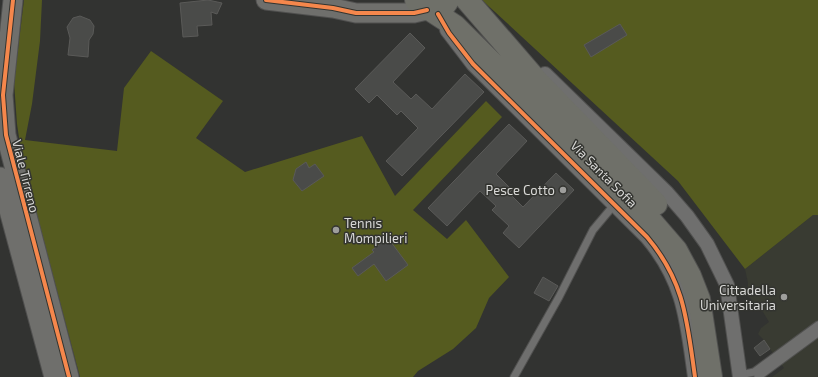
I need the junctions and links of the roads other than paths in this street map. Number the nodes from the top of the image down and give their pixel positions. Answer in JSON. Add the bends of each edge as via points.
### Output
{"nodes":[{"id":1,"x":13,"y":0,"type":"edge"},
{"id":2,"x":266,"y":0,"type":"edge"},
{"id":3,"x":378,"y":0,"type":"edge"},
{"id":4,"x":466,"y":0,"type":"edge"},
{"id":5,"x":432,"y":7,"type":"edge"},
{"id":6,"x":333,"y":8,"type":"junction"},
{"id":7,"x":525,"y":84,"type":"dead end"},
{"id":8,"x":3,"y":136,"type":"edge"},
{"id":9,"x":0,"y":177,"type":"edge"},
{"id":10,"x":614,"y":205,"type":"junction"},
{"id":11,"x":818,"y":325,"type":"edge"},
{"id":12,"x":817,"y":334,"type":"edge"},
{"id":13,"x":735,"y":376,"type":"edge"},
{"id":14,"x":54,"y":377,"type":"edge"},
{"id":15,"x":70,"y":377,"type":"edge"},
{"id":16,"x":514,"y":377,"type":"edge"},
{"id":17,"x":695,"y":377,"type":"edge"},
{"id":18,"x":711,"y":377,"type":"edge"},
{"id":19,"x":717,"y":377,"type":"edge"},
{"id":20,"x":758,"y":377,"type":"edge"}],
"edges":[{"from":1,"to":8,"type":"street","name":"Viale Tirreno","via":[[3,95]]},
{"from":2,"to":6,"type":"street"},
{"from":3,"to":6,"type":"street","via":[[365,5]]},
{"from":4,"to":13,"type":"main road","name":"Via Santa Sofia","via":[[484,25],[688,241],[713,295]]},
{"from":5,"to":6,"type":"street","via":[[414,13],[356,13]]},
{"from":5,"to":10,"type":"street","via":[[473,64]]},
{"from":5,"to":18,"type":"main road","name":"Via Santa Sofia","via":[[455,26],[638,207],[676,250],[699,299]]},
{"from":7,"to":19,"type":"lane","via":[[649,208],[682,246],[706,297]]},
{"from":8,"to":15,"type":"street","name":"Viale Tirreno"},
{"from":9,"to":14,"type":"street","name":"Viale Tirreno"},
{"from":10,"to":16,"type":"lane","via":[[593,230]]},
{"from":10,"to":17,"type":"street","via":[[655,247],[678,285],[687,318]]},
{"from":11,"to":13,"type":"lane","via":[[754,372]]},
{"from":12,"to":20,"type":"lane"}]}
